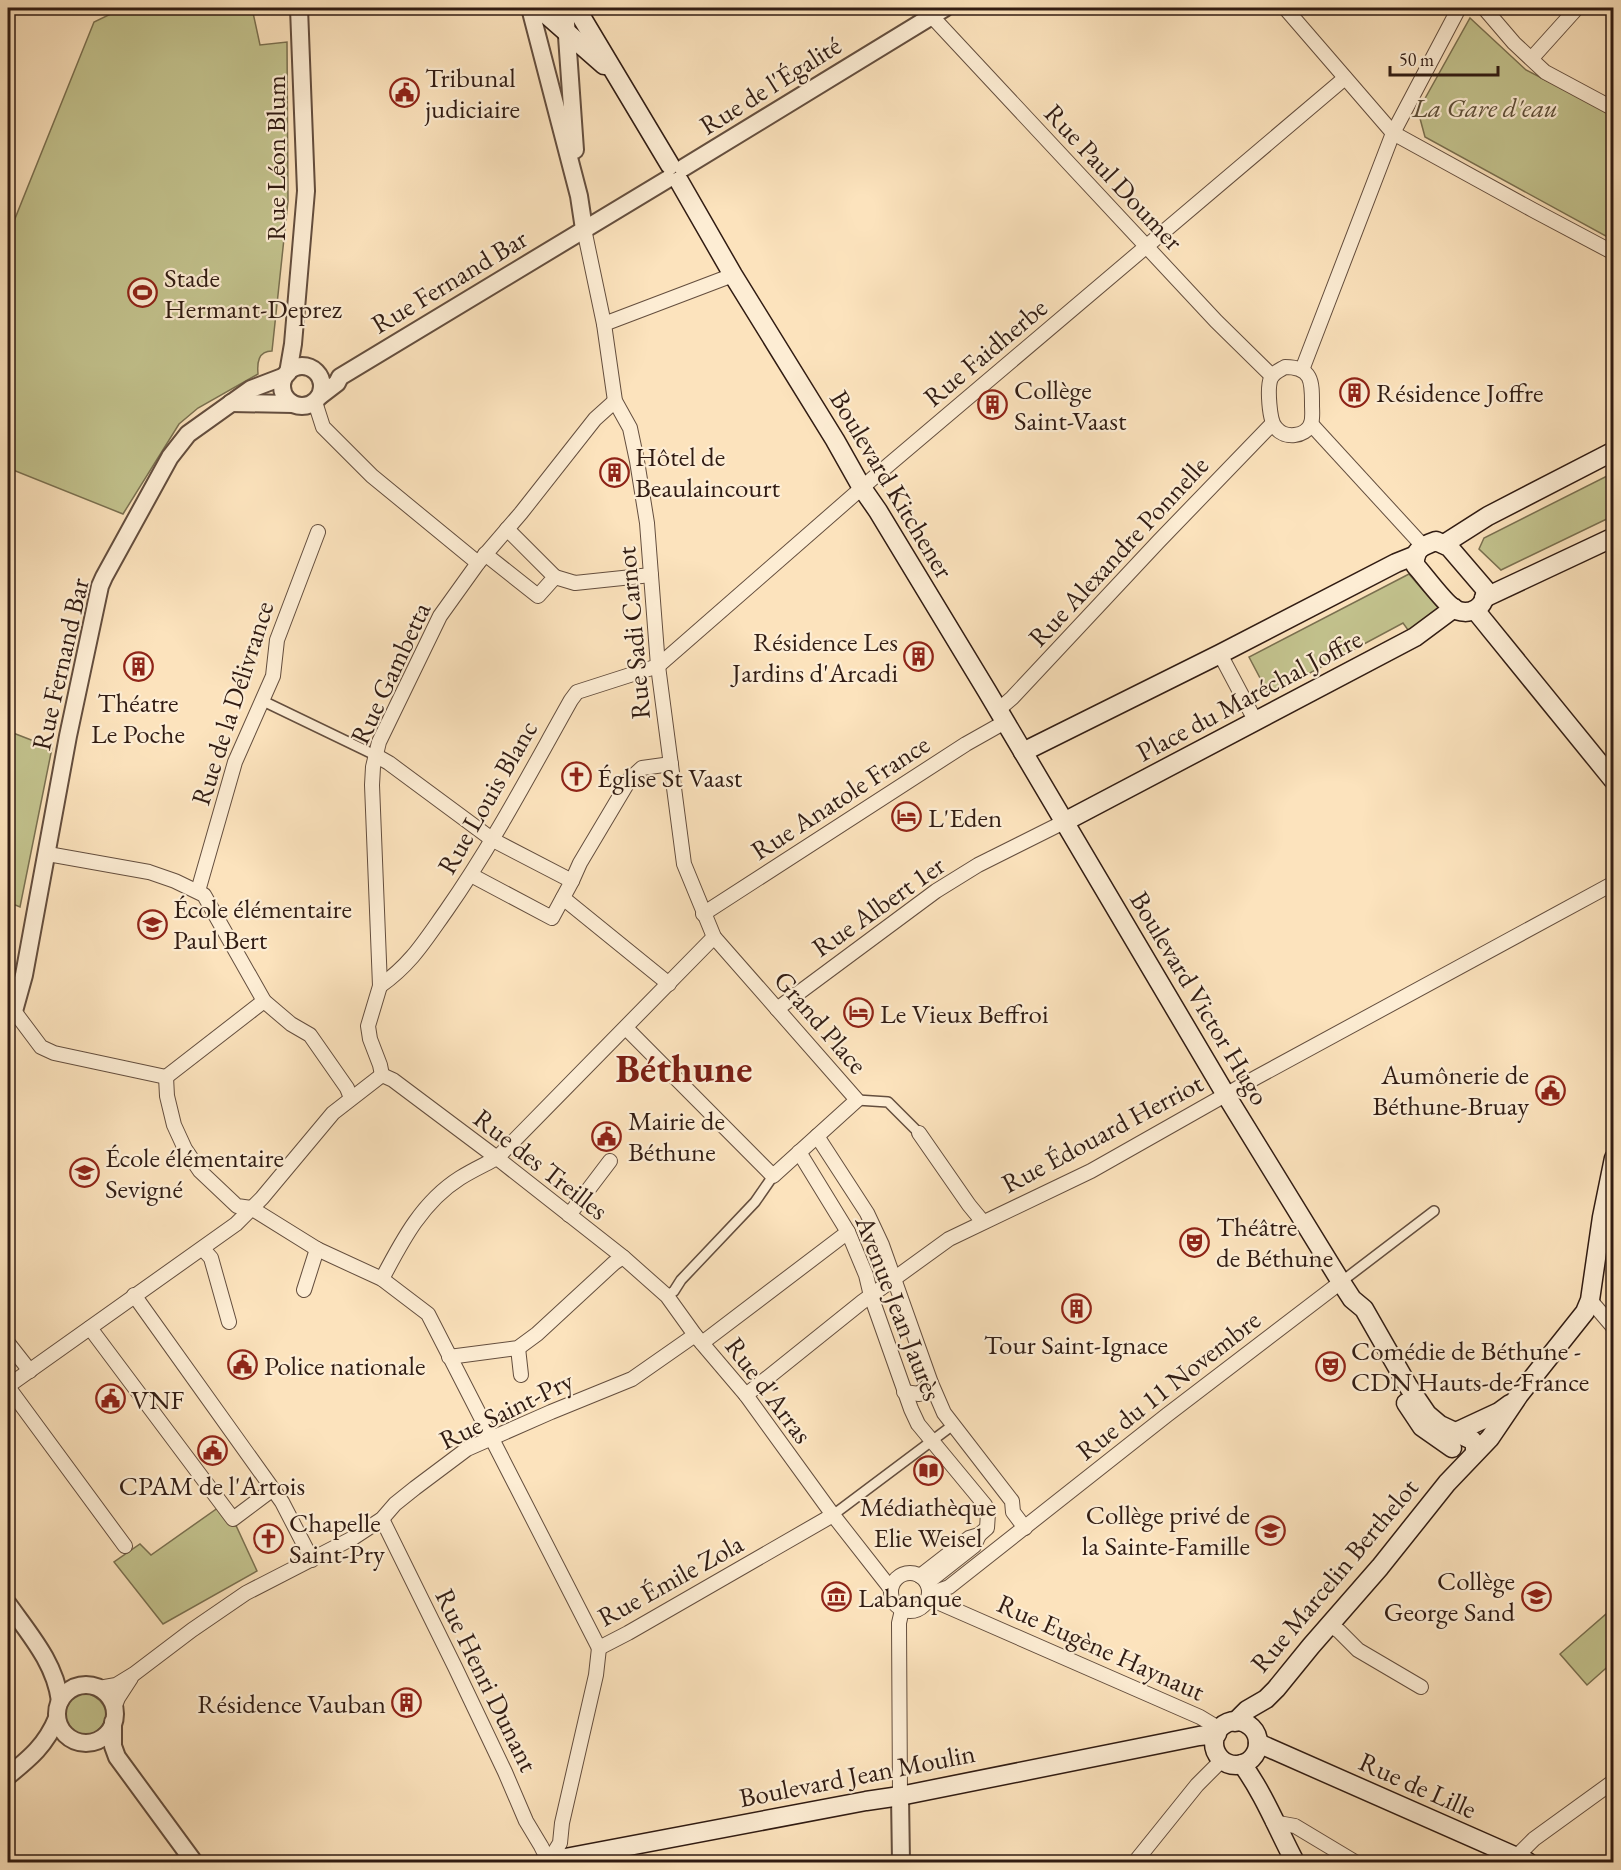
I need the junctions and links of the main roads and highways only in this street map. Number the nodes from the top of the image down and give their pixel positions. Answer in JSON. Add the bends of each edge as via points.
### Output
{"nodes":[{"id":1,"x":539,"y":8,"type":"edge"},
{"id":2,"x":576,"y":8,"type":"edge"},
{"id":3,"x":614,"y":74,"type":"junction"},
{"id":4,"x":1614,"y":451,"type":"edge"},
{"id":5,"x":1614,"y":537,"type":"edge"},
{"id":6,"x":1444,"y":544,"type":"junction"},
{"id":7,"x":1419,"y":550,"type":"junction"},
{"id":8,"x":1480,"y":604,"type":"junction"},
{"id":9,"x":1454,"y":608,"type":"junction"},
{"id":10,"x":1002,"y":716,"type":"joint"},
{"id":11,"x":1023,"y":753,"type":"junction"},
{"id":12,"x":1614,"y":782,"type":"edge"},
{"id":13,"x":1064,"y":822,"type":"junction"},
{"id":14,"x":1614,"y":1158,"type":"edge"},
{"id":15,"x":1517,"y":1398,"type":"junction"},
{"id":16,"x":1463,"y":1446,"type":"junction"},
{"id":17,"x":1262,"y":1702,"type":"junction"},
{"id":18,"x":1224,"y":1728,"type":"junction"},
{"id":19,"x":1179,"y":1741,"type":"junction"},
{"id":20,"x":1252,"y":1752,"type":"junction"},
{"id":21,"x":1220,"y":1757,"type":"junction"},
{"id":22,"x":1522,"y":1860,"type":"edge"},
{"id":23,"x":547,"y":1862,"type":"edge"},
{"id":24,"x":1295,"y":1863,"type":"edge"}],
"edges":[{"from":1,"to":3,"type":"main road"},
{"from":2,"to":3,"type":"main road","name":"Boulevard Kitchener"},
{"from":3,"to":10,"type":"main road","name":"Boulevard Kitchener"},
{"from":4,"to":6,"type":"main road","via":[[1488,516]]},
{"from":5,"to":8,"type":"main road"},
{"from":6,"to":7,"type":"main road","name":"Place du Maréchal Joffre","via":[[1436,541]]},
{"from":6,"to":8,"type":"main road","via":[[1485,589]]},
{"from":7,"to":9,"type":"main road","via":[[1415,565]]},
{"from":7,"to":11,"type":"main road","name":"Place du Maréchal Joffre"},
{"from":8,"to":9,"type":"main road","via":[[1468,612]]},
{"from":8,"to":12,"type":"main road"},
{"from":9,"to":13,"type":"main road","name":"Place du Maréchal Joffre","via":[[1423,633]]},
{"from":10,"to":11,"type":"main road","name":"Boulevard Victor Hugo"},
{"from":11,"to":13,"type":"main road","name":"Boulevard Victor Hugo"},
{"from":13,"to":16,"type":"main road","name":"Boulevard Victor Hugo","via":[[1341,1282],[1364,1309],[1428,1414]]},
{"from":14,"to":15,"type":"main road","name":"Rue Marcelin Berthelot","via":[[1590,1300],[1576,1325]]},
{"from":15,"to":16,"type":"main road"},
{"from":15,"to":16,"type":"main road","name":"Rue Marcelin Berthelot","via":[[1490,1438]]},
{"from":16,"to":17,"type":"main road","name":"Rue Marcelin Berthelot","via":[[1447,1483],[1380,1567]]},
{"from":17,"to":18,"type":"main road","name":"Rue Marcelin Berthelot"},
{"from":17,"to":20,"type":"main road","name":"Rue Marcelin Berthelot"},
{"from":18,"to":19,"type":"main road","name":"Boulevard Jean Moulin"},
{"from":18,"to":20,"type":"main road","via":[[1246,1724],[1254,1730]]},
{"from":18,"to":21,"type":"main road","via":[[1215,1744]]},
{"from":19,"to":21,"type":"main road"},
{"from":19,"to":23,"type":"main road","name":"Boulevard Jean Moulin"},
{"from":20,"to":21,"type":"main road","via":[[1234,1765]]},
{"from":20,"to":22,"type":"main road","name":"Rue de Lille","via":[[1286,1756]]},
{"from":20,"to":24,"type":"main road","via":[[1256,1783]]}]}
